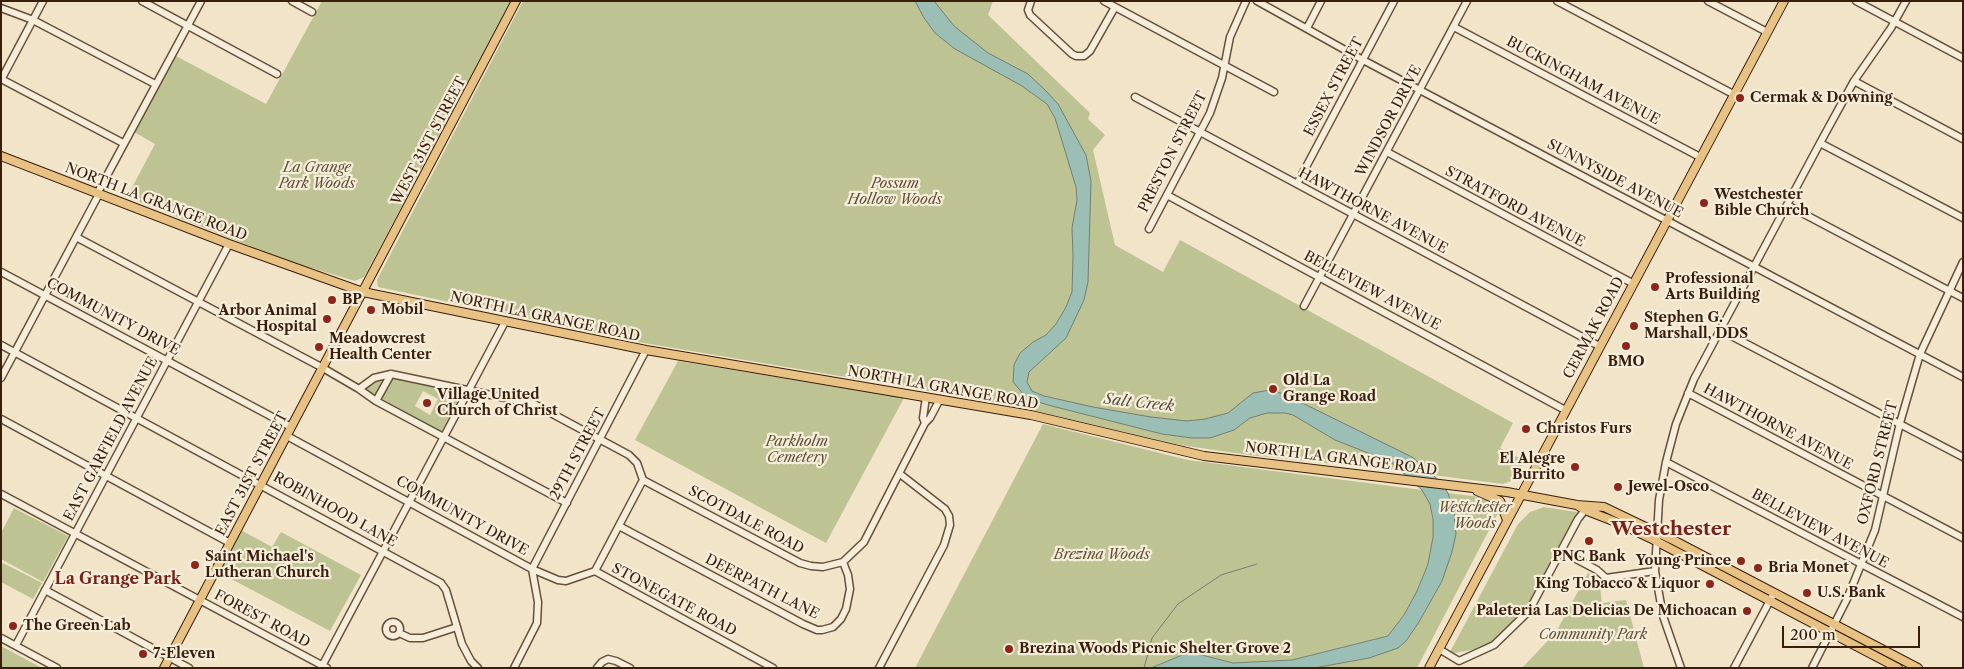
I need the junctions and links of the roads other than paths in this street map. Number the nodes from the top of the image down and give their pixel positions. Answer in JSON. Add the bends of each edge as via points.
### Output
{"nodes":[{"id":1,"x":43,"y":1,"type":"edge"},
{"id":2,"x":142,"y":1,"type":"edge"},
{"id":3,"x":201,"y":1,"type":"edge"},
{"id":4,"x":292,"y":1,"type":"edge"},
{"id":5,"x":516,"y":1,"type":"edge"},
{"id":6,"x":1031,"y":1,"type":"edge"},
{"id":7,"x":1104,"y":1,"type":"edge"},
{"id":8,"x":1246,"y":1,"type":"edge"},
{"id":9,"x":1257,"y":1,"type":"edge"},
{"id":10,"x":1321,"y":1,"type":"edge"},
{"id":11,"x":1394,"y":1,"type":"edge"},
{"id":12,"x":1467,"y":1,"type":"edge"},
{"id":13,"x":1557,"y":1,"type":"edge"},
{"id":14,"x":1708,"y":1,"type":"edge"},
{"id":15,"x":1784,"y":1,"type":"edge"},
{"id":16,"x":1856,"y":1,"type":"edge"},
{"id":17,"x":1906,"y":1,"type":"edge"},
{"id":18,"x":1114,"y":7,"type":"junction"},
{"id":19,"x":1,"y":8,"type":"edge"},
{"id":20,"x":312,"y":12,"type":"dead end"},
{"id":21,"x":33,"y":20,"type":"junction"},
{"id":22,"x":1894,"y":22,"type":"junction"},
{"id":23,"x":188,"y":26,"type":"junction"},
{"id":24,"x":1454,"y":27,"type":"junction"},
{"id":25,"x":1307,"y":28,"type":"junction"},
{"id":26,"x":1767,"y":32,"type":"junction"},
{"id":27,"x":1963,"y":58,"type":"edge"},
{"id":28,"x":1363,"y":60,"type":"junction"},
{"id":29,"x":1224,"y":66,"type":"junction"},
{"id":30,"x":277,"y":74,"type":"dead end"},
{"id":31,"x":1,"y":79,"type":"edge"},
{"id":32,"x":1854,"y":81,"type":"junction"},
{"id":33,"x":155,"y":84,"type":"junction"},
{"id":34,"x":1420,"y":90,"type":"junction"},
{"id":35,"x":1274,"y":92,"type":"dead end"},
{"id":36,"x":1733,"y":94,"type":"junction"},
{"id":37,"x":1135,"y":97,"type":"dead end"},
{"id":38,"x":1200,"y":132,"type":"junction"},
{"id":39,"x":1963,"y":139,"type":"edge"},
{"id":40,"x":123,"y":143,"type":"junction"},
{"id":41,"x":1820,"y":143,"type":"junction"},
{"id":42,"x":1387,"y":152,"type":"junction"},
{"id":43,"x":1,"y":156,"type":"edge"},
{"id":44,"x":1700,"y":157,"type":"junction"},
{"id":45,"x":1296,"y":184,"type":"junction"},
{"id":46,"x":98,"y":194,"type":"junction"},
{"id":47,"x":1167,"y":194,"type":"junction"},
{"id":48,"x":1787,"y":205,"type":"junction"},
{"id":49,"x":1353,"y":214,"type":"junction"},
{"id":50,"x":1963,"y":218,"type":"edge"},
{"id":51,"x":1666,"y":220,"type":"junction"},
{"id":52,"x":1148,"y":229,"type":"dead end"},
{"id":53,"x":76,"y":237,"type":"junction"},
{"id":54,"x":229,"y":244,"type":"junction"},
{"id":55,"x":1963,"y":262,"type":"edge"},
{"id":56,"x":1753,"y":267,"type":"junction"},
{"id":57,"x":1,"y":272,"type":"edge"},
{"id":58,"x":1320,"y":277,"type":"junction"},
{"id":59,"x":1632,"y":283,"type":"junction"},
{"id":60,"x":1949,"y":290,"type":"junction"},
{"id":61,"x":363,"y":292,"type":"junction"},
{"id":62,"x":45,"y":295,"type":"junction"},
{"id":63,"x":1963,"y":298,"type":"edge"},
{"id":64,"x":198,"y":303,"type":"junction"},
{"id":65,"x":1304,"y":306,"type":"dead end"},
{"id":66,"x":504,"y":322,"type":"junction"},
{"id":67,"x":1720,"y":330,"type":"junction"},
{"id":68,"x":1,"y":345,"type":"edge"},
{"id":69,"x":1599,"y":346,"type":"junction"},
{"id":70,"x":646,"y":350,"type":"junction"},
{"id":71,"x":15,"y":352,"type":"junction"},
{"id":72,"x":1920,"y":354,"type":"junction"},
{"id":73,"x":168,"y":361,"type":"junction"},
{"id":74,"x":322,"y":368,"type":"junction"},
{"id":75,"x":391,"y":374,"type":"junction"},
{"id":76,"x":1963,"y":377,"type":"edge"},
{"id":77,"x":1,"y":378,"type":"edge"},
{"id":78,"x":360,"y":388,"type":"junction"},
{"id":79,"x":469,"y":390,"type":"junction"},
{"id":80,"x":1688,"y":393,"type":"junction"},
{"id":81,"x":926,"y":397,"type":"junction"},
{"id":82,"x":940,"y":399,"type":"junction"},
{"id":83,"x":376,"y":401,"type":"junction"},
{"id":84,"x":1565,"y":410,"type":"junction"},
{"id":85,"x":137,"y":418,"type":"junction"},
{"id":86,"x":1,"y":419,"type":"edge"},
{"id":87,"x":1900,"y":423,"type":"junction"},
{"id":88,"x":925,"y":424,"type":"junction"},
{"id":89,"x":291,"y":427,"type":"junction"},
{"id":90,"x":287,"y":436,"type":"junction"},
{"id":91,"x":444,"y":438,"type":"junction"},
{"id":92,"x":600,"y":439,"type":"junction"},
{"id":93,"x":1963,"y":457,"type":"edge"},
{"id":94,"x":1666,"y":462,"type":"junction"},
{"id":95,"x":900,"y":474,"type":"junction"},
{"id":96,"x":106,"y":476,"type":"junction"},
{"id":97,"x":643,"y":480,"type":"junction"},
{"id":98,"x":261,"y":484,"type":"junction"},
{"id":99,"x":1461,"y":486,"type":"junction"},
{"id":100,"x":1,"y":494,"type":"edge"},
{"id":101,"x":1521,"y":494,"type":"junction"},
{"id":102,"x":1884,"y":497,"type":"junction"},
{"id":103,"x":410,"y":502,"type":"junction"},
{"id":104,"x":567,"y":503,"type":"junction"},
{"id":105,"x":1580,"y":507,"type":"junction"},
{"id":106,"x":1507,"y":520,"type":"junction"},
{"id":107,"x":619,"y":526,"type":"junction"},
{"id":108,"x":1657,"y":532,"type":"junction"},
{"id":109,"x":75,"y":533,"type":"junction"},
{"id":110,"x":1963,"y":538,"type":"edge"},
{"id":111,"x":1656,"y":541,"type":"junction"},
{"id":112,"x":230,"y":543,"type":"junction"},
{"id":113,"x":384,"y":551,"type":"junction"},
{"id":114,"x":1561,"y":551,"type":"junction"},
{"id":115,"x":843,"y":562,"type":"junction"},
{"id":116,"x":1861,"y":566,"type":"junction"},
{"id":117,"x":532,"y":569,"type":"junction"},
{"id":118,"x":595,"y":571,"type":"junction"},
{"id":119,"x":1655,"y":571,"type":"junction"},
{"id":120,"x":45,"y":590,"type":"junction"},
{"id":121,"x":1774,"y":593,"type":"junction"},
{"id":122,"x":199,"y":600,"type":"junction"},
{"id":123,"x":1770,"y":601,"type":"junction"},
{"id":124,"x":1963,"y":617,"type":"edge"},
{"id":125,"x":1834,"y":624,"type":"junction"},
{"id":126,"x":457,"y":627,"type":"junction"},
{"id":127,"x":1830,"y":632,"type":"junction"},
{"id":128,"x":398,"y":633,"type":"dead end"},
{"id":129,"x":1,"y":638,"type":"edge"},
{"id":130,"x":16,"y":645,"type":"junction"},
{"id":131,"x":1439,"y":650,"type":"junction"},
{"id":132,"x":1897,"y":656,"type":"junction"},
{"id":133,"x":169,"y":657,"type":"junction"},
{"id":134,"x":1458,"y":663,"type":"edge"},
{"id":135,"x":324,"y":667,"type":"edge"},
{"id":136,"x":1893,"y":667,"type":"edge"},
{"id":137,"x":57,"y":668,"type":"edge"},
{"id":138,"x":164,"y":668,"type":"edge"},
{"id":139,"x":189,"y":668,"type":"edge"},
{"id":140,"x":478,"y":668,"type":"edge"},
{"id":141,"x":514,"y":668,"type":"edge"},
{"id":142,"x":597,"y":668,"type":"edge"},
{"id":143,"x":630,"y":668,"type":"edge"},
{"id":144,"x":773,"y":668,"type":"edge"},
{"id":145,"x":879,"y":668,"type":"edge"},
{"id":146,"x":1429,"y":668,"type":"edge"},
{"id":147,"x":1464,"y":668,"type":"edge"},
{"id":148,"x":1681,"y":668,"type":"edge"},
{"id":149,"x":1734,"y":668,"type":"edge"},
{"id":150,"x":1812,"y":668,"type":"edge"},
{"id":151,"x":1918,"y":668,"type":"edge"}],
"edges":[{"from":1,"to":21,"type":"street"},
{"from":2,"to":23,"type":"street"},
{"from":3,"to":23,"type":"street"},
{"from":4,"to":20,"type":"street"},
{"from":5,"to":61,"type":"main road","name":"WEST 31ST STREET"},
{"from":6,"to":18,"type":"street","via":[[1030,15],[1076,56],[1084,56],[1090,51]]},
{"from":7,"to":18,"type":"street"},
{"from":8,"to":29,"type":"street","name":"PRESTON STREET","via":[[1234,28]]},
{"from":9,"to":25,"type":"street","name":"SUNNYSIDE AVENUE"},
{"from":10,"to":25,"type":"street"},
{"from":11,"to":28,"type":"street","name":"ESSEX STREET"},
{"from":12,"to":24,"type":"street","name":"WINDSOR DRIVE"},
{"from":13,"to":36,"type":"street"},
{"from":14,"to":26,"type":"street"},
{"from":15,"to":26,"type":"main road","name":"CERMAK ROAD"},
{"from":16,"to":22,"type":"street"},
{"from":17,"to":22,"type":"street"},
{"from":18,"to":29,"type":"street"},
{"from":19,"to":21,"type":"street"},
{"from":21,"to":31,"type":"street"},
{"from":21,"to":33,"type":"street"},
{"from":22,"to":27,"type":"street"},
{"from":22,"to":32,"type":"street"},
{"from":23,"to":30,"type":"street"},
{"from":23,"to":33,"type":"street"},
{"from":24,"to":34,"type":"street","name":"WINDSOR DRIVE"},
{"from":24,"to":44,"type":"street","name":"BUCKINGHAM AVENUE"},
{"from":25,"to":28,"type":"street","name":"SUNNYSIDE AVENUE"},
{"from":26,"to":36,"type":"main road","name":"CERMAK ROAD"},
{"from":28,"to":34,"type":"street","name":"SUNNYSIDE AVENUE"},
{"from":28,"to":45,"type":"street","name":"ESSEX STREET"},
{"from":29,"to":35,"type":"street"},
{"from":29,"to":38,"type":"street","name":"PRESTON STREET","via":[[1216,96]]},
{"from":31,"to":40,"type":"street"},
{"from":32,"to":39,"type":"street"},
{"from":32,"to":41,"type":"street"},
{"from":33,"to":40,"type":"street"},
{"from":34,"to":42,"type":"street","name":"WINDSOR DRIVE"},
{"from":34,"to":51,"type":"street","name":"SUNNYSIDE AVENUE"},
{"from":36,"to":44,"type":"main road","name":"CERMAK ROAD"},
{"from":37,"to":38,"type":"street","name":"HAWTHORNE AVENUE"},
{"from":38,"to":45,"type":"street","name":"HAWTHORNE AVENUE"},
{"from":38,"to":47,"type":"street","name":"PRESTON STREET"},
{"from":40,"to":46,"type":"street"},
{"from":41,"to":48,"type":"street"},
{"from":41,"to":50,"type":"street"},
{"from":42,"to":49,"type":"street","name":"WINDSOR DRIVE"},
{"from":42,"to":59,"type":"street","name":"STRATFORD AVENUE"},
{"from":43,"to":46,"type":"main road","name":"NORTH LA GRANGE ROAD"},
{"from":44,"to":51,"type":"main road","name":"CERMAK ROAD"},
{"from":45,"to":49,"type":"street","name":"HAWTHORNE AVENUE"},
{"from":46,"to":53,"type":"street"},
{"from":46,"to":54,"type":"main road","name":"NORTH LA GRANGE ROAD"},
{"from":47,"to":52,"type":"street","name":"PRESTON STREET"},
{"from":47,"to":58,"type":"street","name":"BELLEVIEW AVENUE"},
{"from":48,"to":56,"type":"street"},
{"from":48,"to":60,"type":"street"},
{"from":49,"to":58,"type":"street","name":"WINDSOR DRIVE"},
{"from":49,"to":69,"type":"street","name":"HAWTHORNE AVENUE"},
{"from":51,"to":56,"type":"street","name":"SUNNYSIDE AVENUE"},
{"from":51,"to":59,"type":"main road","name":"CERMAK ROAD"},
{"from":53,"to":62,"type":"street"},
{"from":53,"to":64,"type":"street"},
{"from":54,"to":61,"type":"main road","name":"NORTH LA GRANGE ROAD"},
{"from":54,"to":64,"type":"street","name":"EAST GARFIELD AVENUE"},
{"from":55,"to":60,"type":"street","name":"OXFORD STREET"},
{"from":56,"to":67,"type":"street"},
{"from":56,"to":72,"type":"street","name":"SUNNYSIDE AVENUE"},
{"from":57,"to":62,"type":"street","name":"COMMUNITY DRIVE"},
{"from":58,"to":65,"type":"street","name":"WINDSOR DRIVE"},
{"from":58,"to":84,"type":"street","name":"BELLEVIEW AVENUE"},
{"from":59,"to":69,"type":"main road","name":"CERMAK ROAD"},
{"from":60,"to":63,"type":"street"},
{"from":60,"to":72,"type":"street","name":"OXFORD STREET"},
{"from":61,"to":66,"type":"main road","name":"NORTH LA GRANGE ROAD"},
{"from":61,"to":74,"type":"main road","name":"EAST 31ST STREET"},
{"from":62,"to":71,"type":"street"},
{"from":62,"to":73,"type":"street","name":"COMMUNITY DRIVE"},
{"from":64,"to":73,"type":"street","name":"EAST GARFIELD AVENUE"},
{"from":64,"to":74,"type":"street"},
{"from":66,"to":70,"type":"main road","name":"NORTH LA GRANGE ROAD"},
{"from":66,"to":79,"type":"street"},
{"from":67,"to":80,"type":"street"},
{"from":67,"to":87,"type":"street"},
{"from":68,"to":71,"type":"street","name":"ROBINHOOD LANE"},
{"from":69,"to":84,"type":"main road","name":"CERMAK ROAD"},
{"from":70,"to":81,"type":"main road","name":"NORTH LA GRANGE ROAD"},
{"from":70,"to":92,"type":"street","name":"29TH STREET"},
{"from":71,"to":77,"type":"street"},
{"from":71,"to":85,"type":"street","name":"ROBINHOOD LANE"},
{"from":72,"to":76,"type":"street","name":"SUNNYSIDE AVENUE"},
{"from":72,"to":87,"type":"street","name":"OXFORD STREET"},
{"from":73,"to":85,"type":"street","name":"EAST GARFIELD AVENUE"},
{"from":73,"to":89,"type":"street","name":"COMMUNITY DRIVE"},
{"from":74,"to":78,"type":"street"},
{"from":74,"to":89,"type":"main road","name":"EAST 31ST STREET"},
{"from":75,"to":78,"type":"street","via":[[374,378]]},
{"from":75,"to":79,"type":"street"},
{"from":75,"to":83,"type":"street"},
{"from":78,"to":83,"type":"street"},
{"from":79,"to":91,"type":"street"},
{"from":79,"to":92,"type":"street","via":[[534,404]]},
{"from":80,"to":94,"type":"street"},
{"from":80,"to":102,"type":"street","name":"HAWTHORNE AVENUE"},
{"from":81,"to":82,"type":"main road","name":"NORTH LA GRANGE ROAD"},
{"from":81,"to":88,"type":"street"},
{"from":82,"to":88,"type":"street"},
{"from":82,"to":99,"type":"main road","name":"NORTH LA GRANGE ROAD","via":[[1031,415],[1204,456]]},
{"from":83,"to":91,"type":"street"},
{"from":84,"to":101,"type":"main road","name":"CERMAK ROAD"},
{"from":85,"to":96,"type":"street","name":"EAST GARFIELD AVENUE"},
{"from":85,"to":98,"type":"street","name":"ROBINHOOD LANE"},
{"from":86,"to":96,"type":"street"},
{"from":87,"to":93,"type":"street"},
{"from":87,"to":102,"type":"street","name":"OXFORD STREET"},
{"from":88,"to":95,"type":"street"},
{"from":89,"to":90,"type":"main road","name":"EAST 31ST STREET"},
{"from":90,"to":98,"type":"main road","name":"EAST 31ST STREET"},
{"from":90,"to":103,"type":"street","name":"COMMUNITY DRIVE"},
{"from":91,"to":103,"type":"street"},
{"from":91,"to":104,"type":"street"},
{"from":92,"to":97,"type":"street","via":[[630,455],[637,463]]},
{"from":92,"to":104,"type":"street","name":"29TH STREET"},
{"from":94,"to":108,"type":"street"},
{"from":94,"to":116,"type":"street","name":"BELLEVIEW AVENUE"},
{"from":95,"to":115,"type":"street","via":[[864,542]]},
{"from":95,"to":145,"type":"street","via":[[945,509],[950,525],[944,545]]},
{"from":96,"to":109,"type":"street","name":"EAST GARFIELD AVENUE"},
{"from":96,"to":112,"type":"street"},
{"from":97,"to":107,"type":"street"},
{"from":97,"to":115,"type":"street","name":"SCOTDALE ROAD","via":[[800,563],[823,567]]},
{"from":98,"to":112,"type":"main road","name":"EAST 31ST STREET"},
{"from":98,"to":113,"type":"street","name":"ROBINHOOD LANE"},
{"from":99,"to":101,"type":"main road","name":"NORTH LA GRANGE ROAD"},
{"from":99,"to":106,"type":"main road","via":[[1500,501]]},
{"from":100,"to":109,"type":"street","name":"FOREST ROAD"},
{"from":101,"to":105,"type":"main road","name":"NORTH LA GRANGE ROAD"},
{"from":101,"to":106,"type":"main road","name":"CERMAK ROAD"},
{"from":102,"to":110,"type":"street","name":"HAWTHORNE AVENUE"},
{"from":102,"to":116,"type":"street","name":"OXFORD STREET"},
{"from":103,"to":113,"type":"street"},
{"from":103,"to":117,"type":"street","name":"COMMUNITY DRIVE"},
{"from":104,"to":117,"type":"street","name":"29TH STREET"},
{"from":105,"to":108,"type":"main road","via":[[1604,507]]},
{"from":105,"to":111,"type":"main road"},
{"from":105,"to":114,"type":"street","via":[[1578,519]]},
{"from":106,"to":131,"type":"main road","name":"CERMAK ROAD"},
{"from":107,"to":115,"type":"street","name":"DEERPATH LANE","via":[[817,630],[833,627],[846,609],[850,589]]},
{"from":107,"to":118,"type":"street"},
{"from":108,"to":111,"type":"street"},
{"from":108,"to":121,"type":"main road"},
{"from":109,"to":120,"type":"street","name":"EAST GARFIELD AVENUE"},
{"from":109,"to":122,"type":"street","name":"FOREST ROAD"},
{"from":111,"to":119,"type":"street"},
{"from":111,"to":123,"type":"main road"},
{"from":112,"to":122,"type":"main road","name":"EAST 31ST STREET"},
{"from":113,"to":126,"type":"street","name":"ROBINHOOD LANE","via":[[442,583]]},
{"from":113,"to":135,"type":"street"},
{"from":114,"to":119,"type":"street","via":[[1606,578]]},
{"from":114,"to":134,"type":"street","via":[[1528,612],[1492,646]]},
{"from":116,"to":124,"type":"street","name":"BELLEVIEW AVENUE"},
{"from":116,"to":125,"type":"street","name":"OXFORD STREET"},
{"from":117,"to":118,"type":"street","name":"STONEGATE ROAD","via":[[566,581]]},
{"from":117,"to":141,"type":"street","name":"COMMUNITY DRIVE","via":[[538,602],[537,623]]},
{"from":118,"to":144,"type":"street","name":"STONEGATE ROAD"},
{"from":119,"to":148,"type":"street","via":[[1664,616]]},
{"from":120,"to":130,"type":"street","name":"EAST GARFIELD AVENUE"},
{"from":120,"to":133,"type":"street"},
{"from":121,"to":123,"type":"street"},
{"from":121,"to":125,"type":"main road"},
{"from":122,"to":133,"type":"main road","name":"EAST 31ST STREET"},
{"from":122,"to":135,"type":"street","name":"FOREST ROAD"},
{"from":123,"to":127,"type":"main road"},
{"from":123,"to":149,"type":"street"},
{"from":125,"to":127,"type":"street","name":"OXFORD STREET"},
{"from":125,"to":132,"type":"main road"},
{"from":126,"to":128,"type":"street","via":[[423,638],[410,638]]},
{"from":126,"to":140,"type":"street","name":"ROBINHOOD LANE","via":[[466,652]]},
{"from":127,"to":136,"type":"main road"},
{"from":127,"to":150,"type":"street","name":"OXFORD STREET"},
{"from":129,"to":130,"type":"street"},
{"from":130,"to":137,"type":"street"},
{"from":131,"to":134,"type":"street"},
{"from":131,"to":146,"type":"main road","name":"CERMAK ROAD"},
{"from":132,"to":136,"type":"street"},
{"from":132,"to":151,"type":"main road"},
{"from":133,"to":138,"type":"main road","name":"EAST 31ST STREET"},
{"from":133,"to":139,"type":"street"},
{"from":134,"to":147,"type":"street"},
{"from":142,"to":143,"type":"street","via":[[608,659]]}]}
